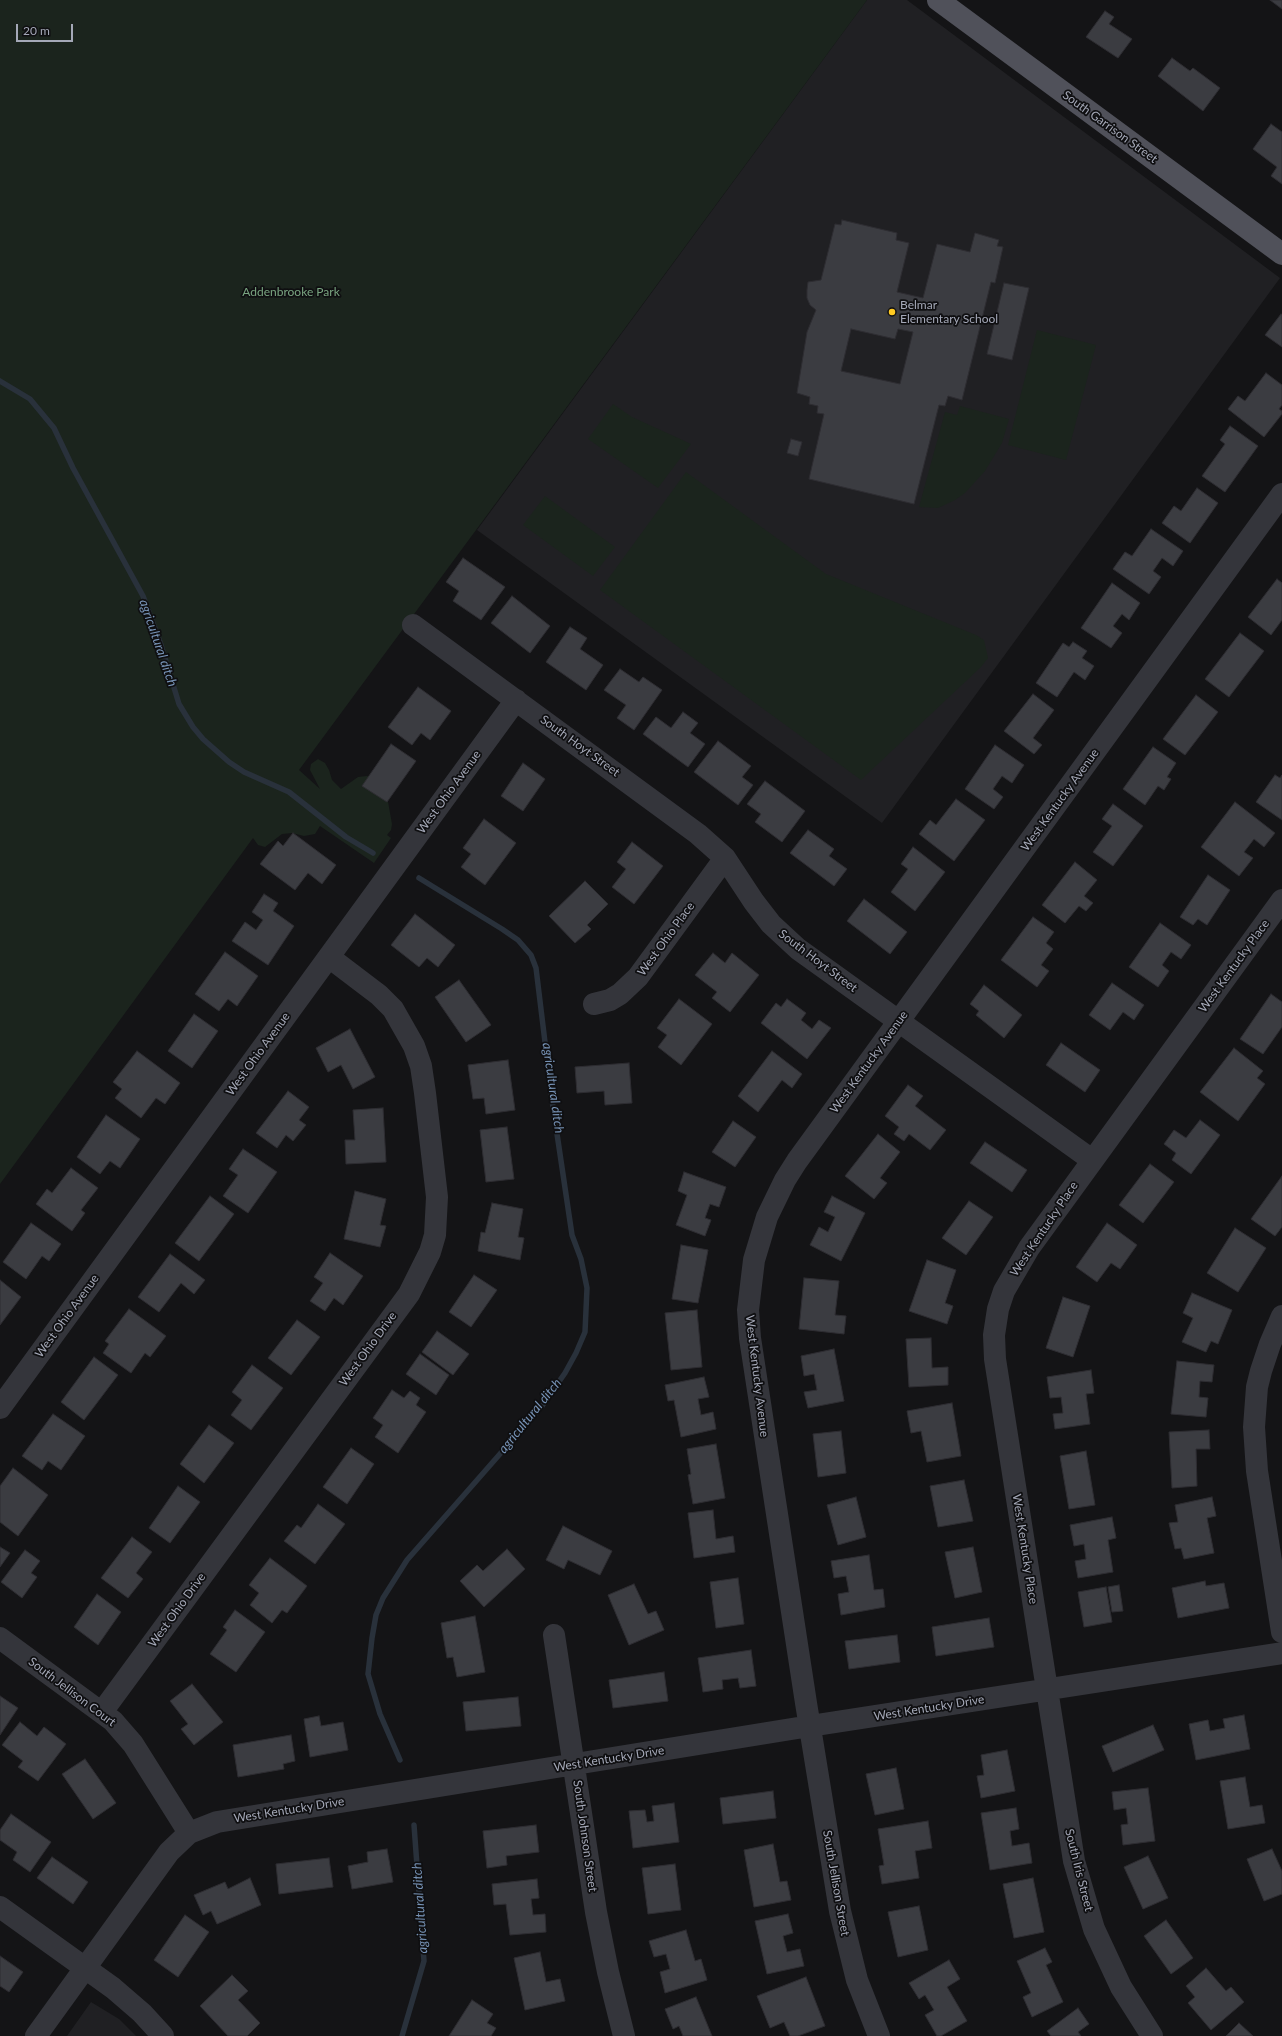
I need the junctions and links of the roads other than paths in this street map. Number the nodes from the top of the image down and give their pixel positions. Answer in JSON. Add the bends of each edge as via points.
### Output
{"nodes":[{"id":1,"x":938,"y":0,"type":"edge"},
{"id":2,"x":1282,"y":254,"type":"edge"},
{"id":3,"x":1282,"y":494,"type":"edge"},
{"id":4,"x":413,"y":625,"type":"dead end"},
{"id":5,"x":516,"y":700,"type":"junction"},
{"id":6,"x":725,"y":858,"type":"junction"},
{"id":7,"x":1282,"y":900,"type":"edge"},
{"id":8,"x":329,"y":956,"type":"junction"},
{"id":9,"x":594,"y":1004,"type":"dead end"},
{"id":10,"x":900,"y":1021,"type":"junction"},
{"id":11,"x":1092,"y":1160,"type":"junction"},
{"id":12,"x":1282,"y":1316,"type":"edge"},
{"id":13,"x":0,"y":1408,"type":"edge"},
{"id":14,"x":1282,"y":1632,"type":"edge"},
{"id":15,"x":554,"y":1635,"type":"dead end"},
{"id":16,"x":0,"y":1638,"type":"edge"},
{"id":17,"x":1282,"y":1653,"type":"edge"},
{"id":18,"x":1047,"y":1690,"type":"junction"},
{"id":19,"x":102,"y":1712,"type":"junction"},
{"id":20,"x":810,"y":1726,"type":"junction"},
{"id":21,"x":574,"y":1765,"type":"junction"},
{"id":22,"x":189,"y":1833,"type":"junction"},
{"id":23,"x":0,"y":1907,"type":"edge"},
{"id":24,"x":84,"y":1967,"type":"junction"},
{"id":25,"x":36,"y":2036,"type":"edge"},
{"id":26,"x":163,"y":2036,"type":"edge"},
{"id":27,"x":624,"y":2036,"type":"edge"},
{"id":28,"x":879,"y":2036,"type":"edge"},
{"id":29,"x":1152,"y":2036,"type":"edge"}],
"edges":[{"from":1,"to":2,"type":"main road","name":"South Garrison Street"},
{"from":3,"to":10,"type":"street","name":"West Kentucky Avenue"},
{"from":4,"to":5,"type":"street","name":"South Hoyt Street"},
{"from":5,"to":6,"type":"street","name":"South Hoyt Street","via":[[686,823]]},
{"from":5,"to":8,"type":"street","name":"West Ohio Avenue"},
{"from":6,"to":9,"type":"street","name":"West Ohio Place","via":[[638,977],[620,994],[610,1000]]},
{"from":6,"to":10,"type":"street","name":"South Hoyt Street","via":[[777,932]]},
{"from":7,"to":11,"type":"street","name":"West Kentucky Place"},
{"from":8,"to":13,"type":"street","name":"West Ohio Avenue"},
{"from":8,"to":19,"type":"street","name":"West Ohio Drive","via":[[379,995],[393,1010],[414,1046],[421,1066],[437,1197],[435,1235],[430,1252],[409,1294]]},
{"from":10,"to":11,"type":"street","name":"South Hoyt Street"},
{"from":10,"to":20,"type":"street","name":"West Kentucky Avenue","via":[[785,1180],[767,1217],[750,1284],[750,1338]]},
{"from":11,"to":18,"type":"street","name":"West Kentucky Place","via":[[1014,1271],[998,1309],[994,1335],[995,1359]]},
{"from":12,"to":14,"type":"street","via":[[1261,1371],[1254,1427],[1256,1471]]},
{"from":15,"to":21,"type":"street","name":"South Johnson Street"},
{"from":16,"to":19,"type":"street","name":"South Jellison Court"},
{"from":17,"to":18,"type":"street","name":"West Kentucky Drive"},
{"from":18,"to":20,"type":"street","name":"West Kentucky Drive"},
{"from":18,"to":29,"type":"street","name":"South Iris Street","via":[[1074,1861],[1094,1929],[1121,1987]]},
{"from":19,"to":22,"type":"street","name":"South Jellison Court","via":[[133,1744]]},
{"from":20,"to":21,"type":"street","name":"West Kentucky Drive"},
{"from":20,"to":28,"type":"street","name":"South Jellison Street","via":[[840,1911],[857,1980]]},
{"from":21,"to":22,"type":"street","name":"West Kentucky Drive","via":[[232,1819]]},
{"from":21,"to":27,"type":"street","name":"South Johnson Street","via":[[596,1912]]},
{"from":22,"to":24,"type":"street","name":"West Kentucky Drive","via":[[162,1861]]},
{"from":23,"to":24,"type":"street"},
{"from":24,"to":25,"type":"street","name":"West Kentucky Drive"},
{"from":24,"to":26,"type":"street","via":[[127,1999]]}]}
